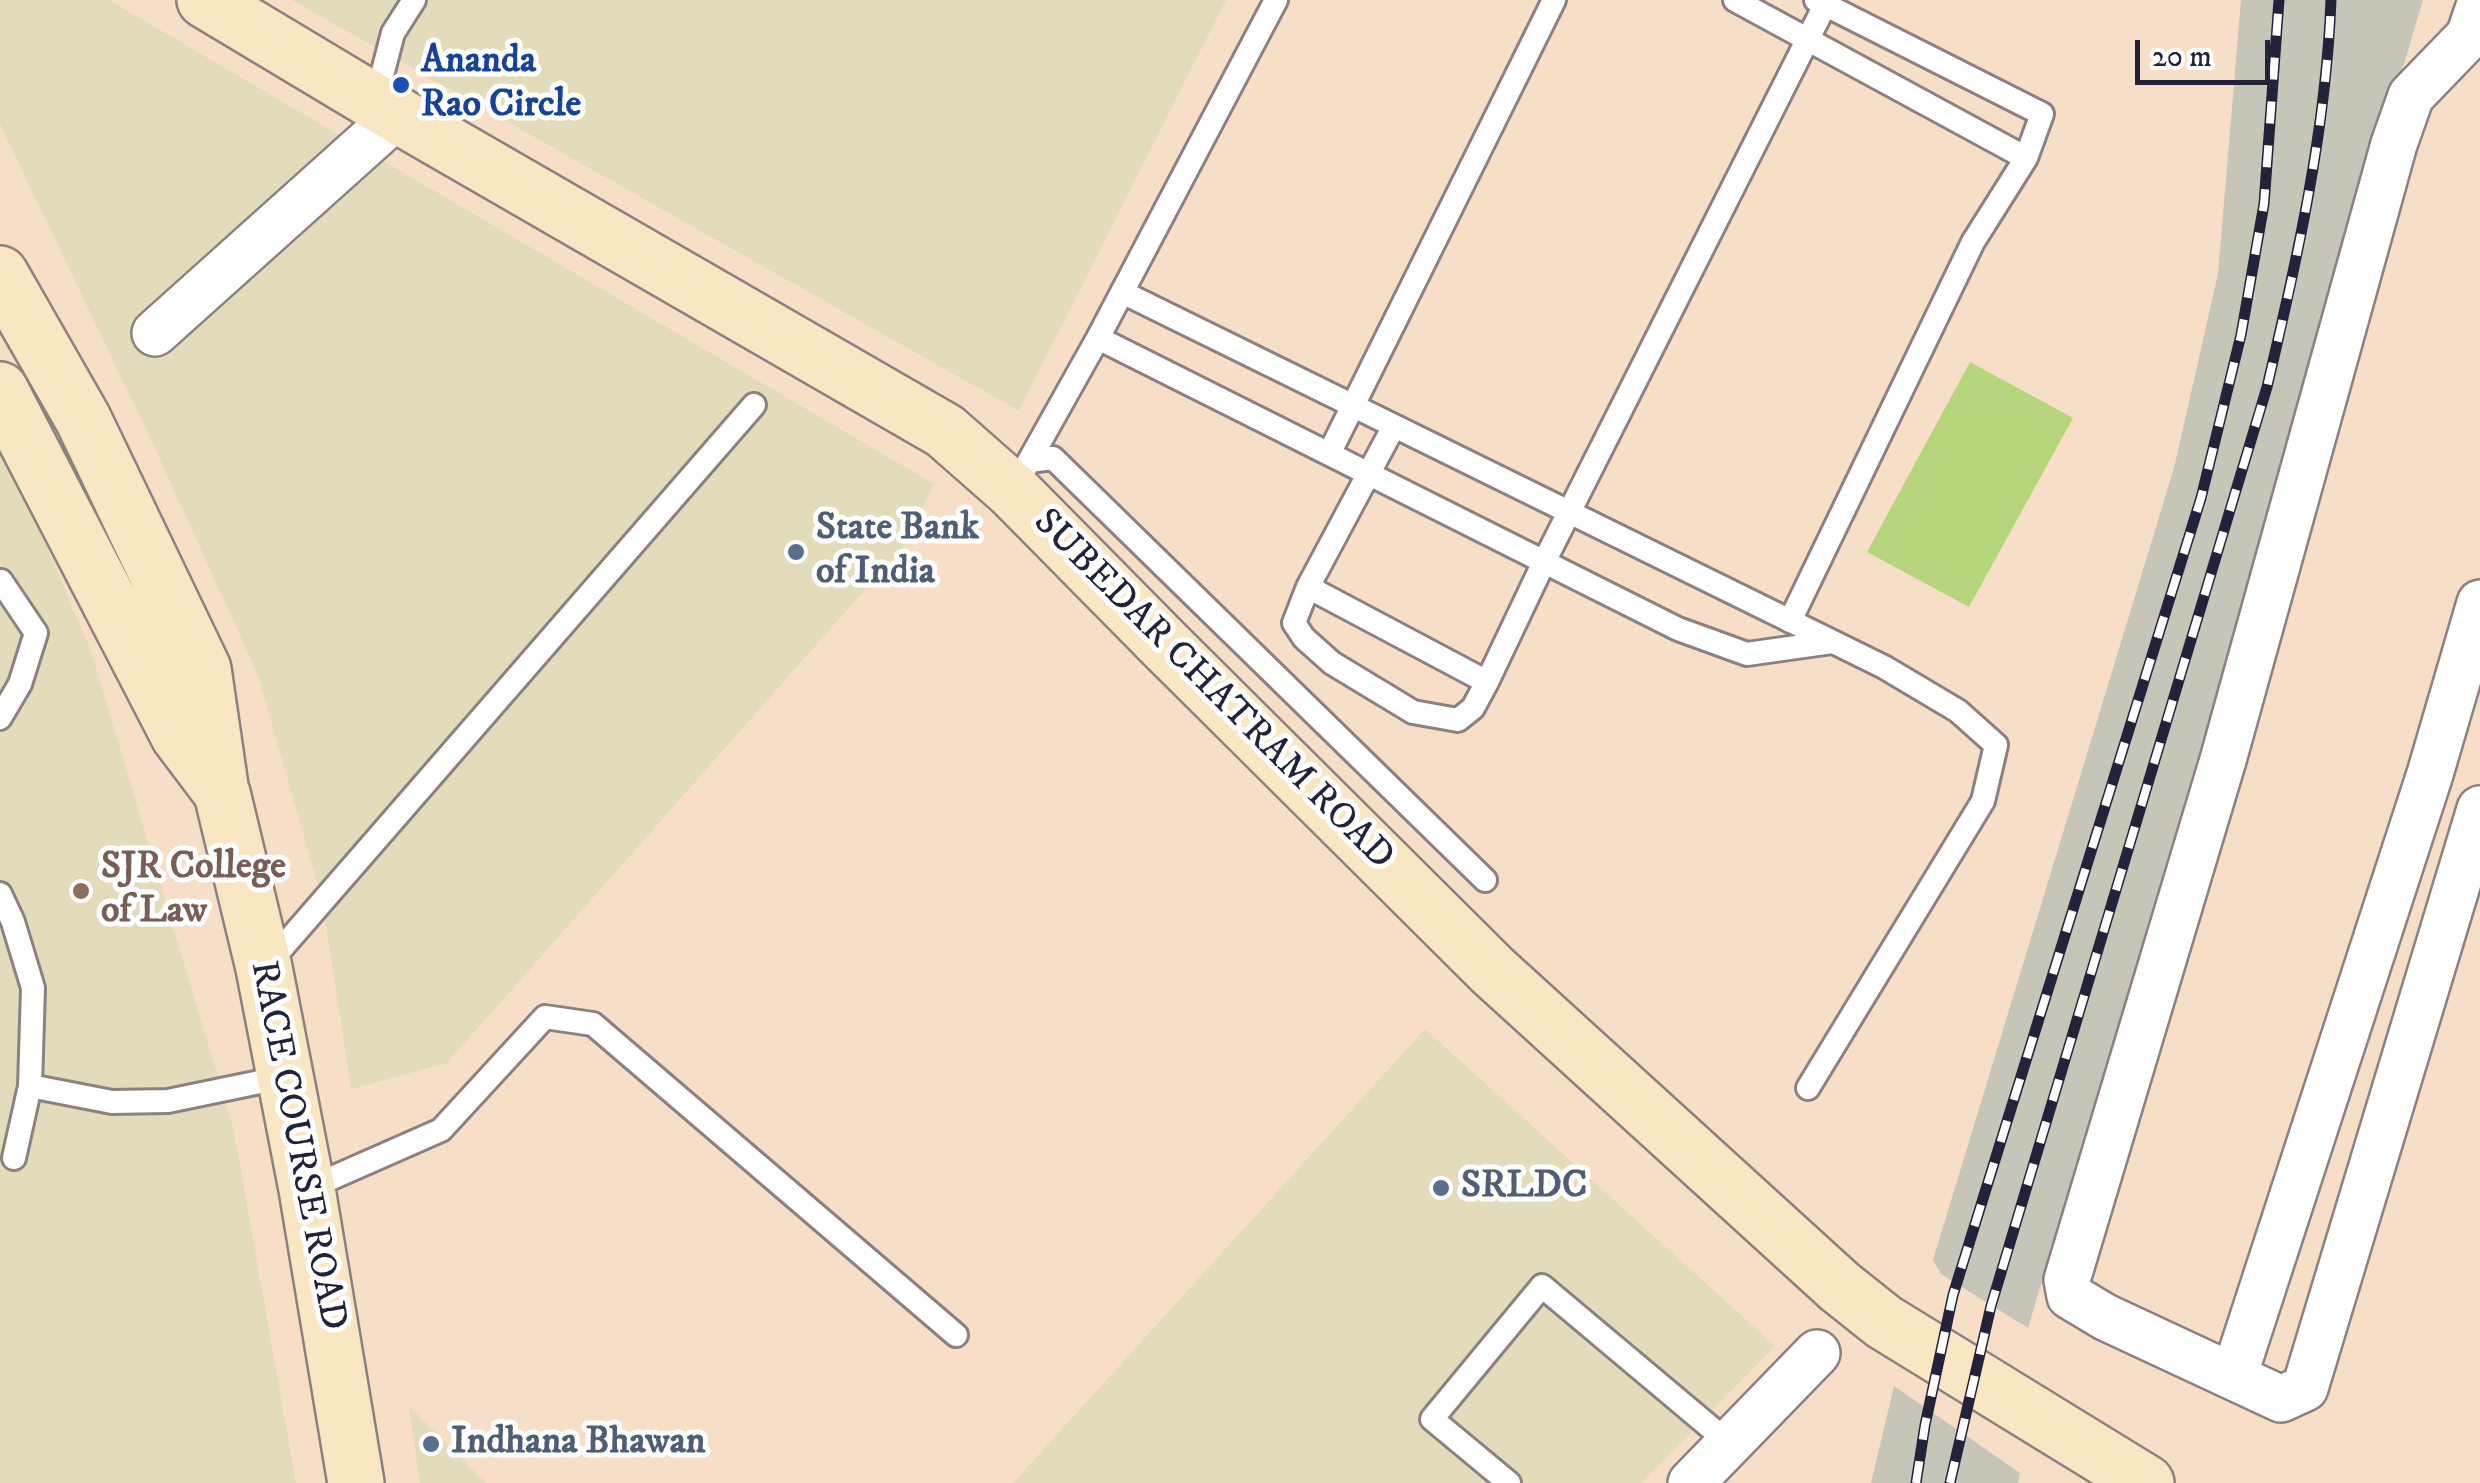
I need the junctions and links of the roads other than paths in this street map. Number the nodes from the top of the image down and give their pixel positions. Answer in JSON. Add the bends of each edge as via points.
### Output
{"nodes":[{"id":1,"x":204,"y":0,"type":"edge"},
{"id":2,"x":414,"y":0,"type":"edge"},
{"id":3,"x":1276,"y":0,"type":"edge"},
{"id":4,"x":1554,"y":0,"type":"edge"},
{"id":5,"x":1735,"y":0,"type":"edge"},
{"id":6,"x":1820,"y":2,"type":"edge"},
{"id":7,"x":2480,"y":4,"type":"edge"},
{"id":8,"x":1807,"y":39,"type":"junction"},
{"id":9,"x":387,"y":108,"type":"junction"},
{"id":10,"x":2026,"y":158,"type":"junction"},
{"id":11,"x":0,"y":274,"type":"edge"},
{"id":12,"x":1122,"y":292,"type":"junction"},
{"id":13,"x":155,"y":333,"type":"dead end"},
{"id":14,"x":1098,"y":338,"type":"junction"},
{"id":15,"x":0,"y":390,"type":"edge"},
{"id":16,"x":754,"y":405,"type":"dead end"},
{"id":17,"x":1353,"y":406,"type":"junction"},
{"id":18,"x":1394,"y":426,"type":"junction"},
{"id":19,"x":1329,"y":454,"type":"junction"},
{"id":20,"x":1370,"y":474,"type":"junction"},
{"id":21,"x":1021,"y":475,"type":"junction"},
{"id":22,"x":1570,"y":512,"type":"junction"},
{"id":23,"x":1544,"y":562,"type":"junction"},
{"id":24,"x":1,"y":581,"type":"edge"},
{"id":25,"x":1308,"y":587,"type":"junction"},
{"id":26,"x":2480,"y":604,"type":"edge"},
{"id":27,"x":1790,"y":620,"type":"junction"},
{"id":28,"x":1832,"y":642,"type":"junction"},
{"id":29,"x":1487,"y":682,"type":"junction"},
{"id":30,"x":0,"y":718,"type":"edge"},
{"id":31,"x":222,"y":794,"type":"junction"},
{"id":32,"x":2480,"y":810,"type":"edge"},
{"id":33,"x":1485,"y":880,"type":"dead end"},
{"id":34,"x":0,"y":894,"type":"edge"},
{"id":35,"x":264,"y":968,"type":"junction"},
{"id":36,"x":284,"y":1077,"type":"junction"},
{"id":37,"x":30,"y":1086,"type":"junction"},
{"id":38,"x":1808,"y":1088,"type":"dead end"},
{"id":39,"x":14,"y":1158,"type":"dead end"},
{"id":40,"x":307,"y":1189,"type":"junction"},
{"id":41,"x":956,"y":1335,"type":"dead end"},
{"id":42,"x":1817,"y":1352,"type":"dead end"},
{"id":43,"x":2234,"y":1376,"type":"junction"},
{"id":44,"x":1729,"y":1443,"type":"junction"},
{"id":45,"x":356,"y":1483,"type":"edge"},
{"id":46,"x":1509,"y":1483,"type":"edge"},
{"id":47,"x":1691,"y":1483,"type":"edge"},
{"id":48,"x":2146,"y":1483,"type":"edge"}],
"edges":[{"from":1,"to":9,"type":"main road","name":"SUBEDAR CHATRAM ROAD"},
{"from":2,"to":9,"type":"lane","via":[[393,33]]},
{"from":3,"to":12,"type":"lane"},
{"from":4,"to":17,"type":"lane"},
{"from":5,"to":8,"type":"lane"},
{"from":6,"to":8,"type":"lane"},
{"from":6,"to":10,"type":"lane","via":[[2042,114]]},
{"from":7,"to":43,"type":"street","via":[[2469,36],[2411,96],[2394,144],[2222,760],[2066,1280],[2070,1296],[2105,1317]]},
{"from":8,"to":10,"type":"lane"},
{"from":8,"to":22,"type":"lane"},
{"from":9,"to":13,"type":"street"},
{"from":9,"to":21,"type":"main road","name":"SUBEDAR CHATRAM ROAD"},
{"from":10,"to":27,"type":"lane","via":[[1972,242]]},
{"from":11,"to":31,"type":"main road","via":[[83,420],[202,668]]},
{"from":12,"to":14,"type":"lane"},
{"from":12,"to":17,"type":"lane"},
{"from":14,"to":19,"type":"lane"},
{"from":14,"to":21,"type":"lane"},
{"from":15,"to":31,"type":"main road","name":"RACE COURSE ROAD","via":[[179,736]]},
{"from":16,"to":35,"type":"lane"},
{"from":17,"to":18,"type":"lane"},
{"from":17,"to":19,"type":"lane"},
{"from":18,"to":20,"type":"lane"},
{"from":18,"to":22,"type":"lane"},
{"from":19,"to":20,"type":"lane"},
{"from":20,"to":23,"type":"lane"},
{"from":20,"to":25,"type":"lane"},
{"from":21,"to":33,"type":"lane","via":[[1053,458]]},
{"from":21,"to":48,"type":"main road","name":"SUBEDAR CHATRAM ROAD","via":[[1149,630],[1493,971],[1840,1287],[1884,1322]]},
{"from":22,"to":23,"type":"lane"},
{"from":22,"to":27,"type":"lane"},
{"from":23,"to":28,"type":"lane","via":[[1678,629],[1748,654]]},
{"from":23,"to":29,"type":"lane"},
{"from":24,"to":30,"type":"lane","via":[[36,633],[20,684]]},
{"from":25,"to":29,"type":"lane"},
{"from":25,"to":29,"type":"lane","via":[[1294,623],[1304,638],[1413,712],[1458,720]]},
{"from":26,"to":43,"type":"street"},
{"from":27,"to":28,"type":"lane"},
{"from":28,"to":38,"type":"lane","via":[[1958,711],[1996,745],[1983,801]]},
{"from":31,"to":35,"type":"main road","name":"RACE COURSE ROAD"},
{"from":32,"to":43,"type":"street","via":[[2305,1388],[2281,1399]]},
{"from":34,"to":37,"type":"lane","via":[[33,988]]},
{"from":35,"to":36,"type":"main road","name":"RACE COURSE ROAD"},
{"from":36,"to":37,"type":"lane","via":[[149,1101],[112,1102]]},
{"from":36,"to":40,"type":"main road","name":"RACE COURSE ROAD"},
{"from":37,"to":39,"type":"lane"},
{"from":40,"to":41,"type":"lane","via":[[441,1130],[545,1017],[594,1024]]},
{"from":40,"to":45,"type":"main road","name":"RACE COURSE ROAD"},
{"from":42,"to":44,"type":"street"},
{"from":44,"to":46,"type":"lane","via":[[1542,1286],[1432,1419]]},
{"from":44,"to":47,"type":"street"}]}
